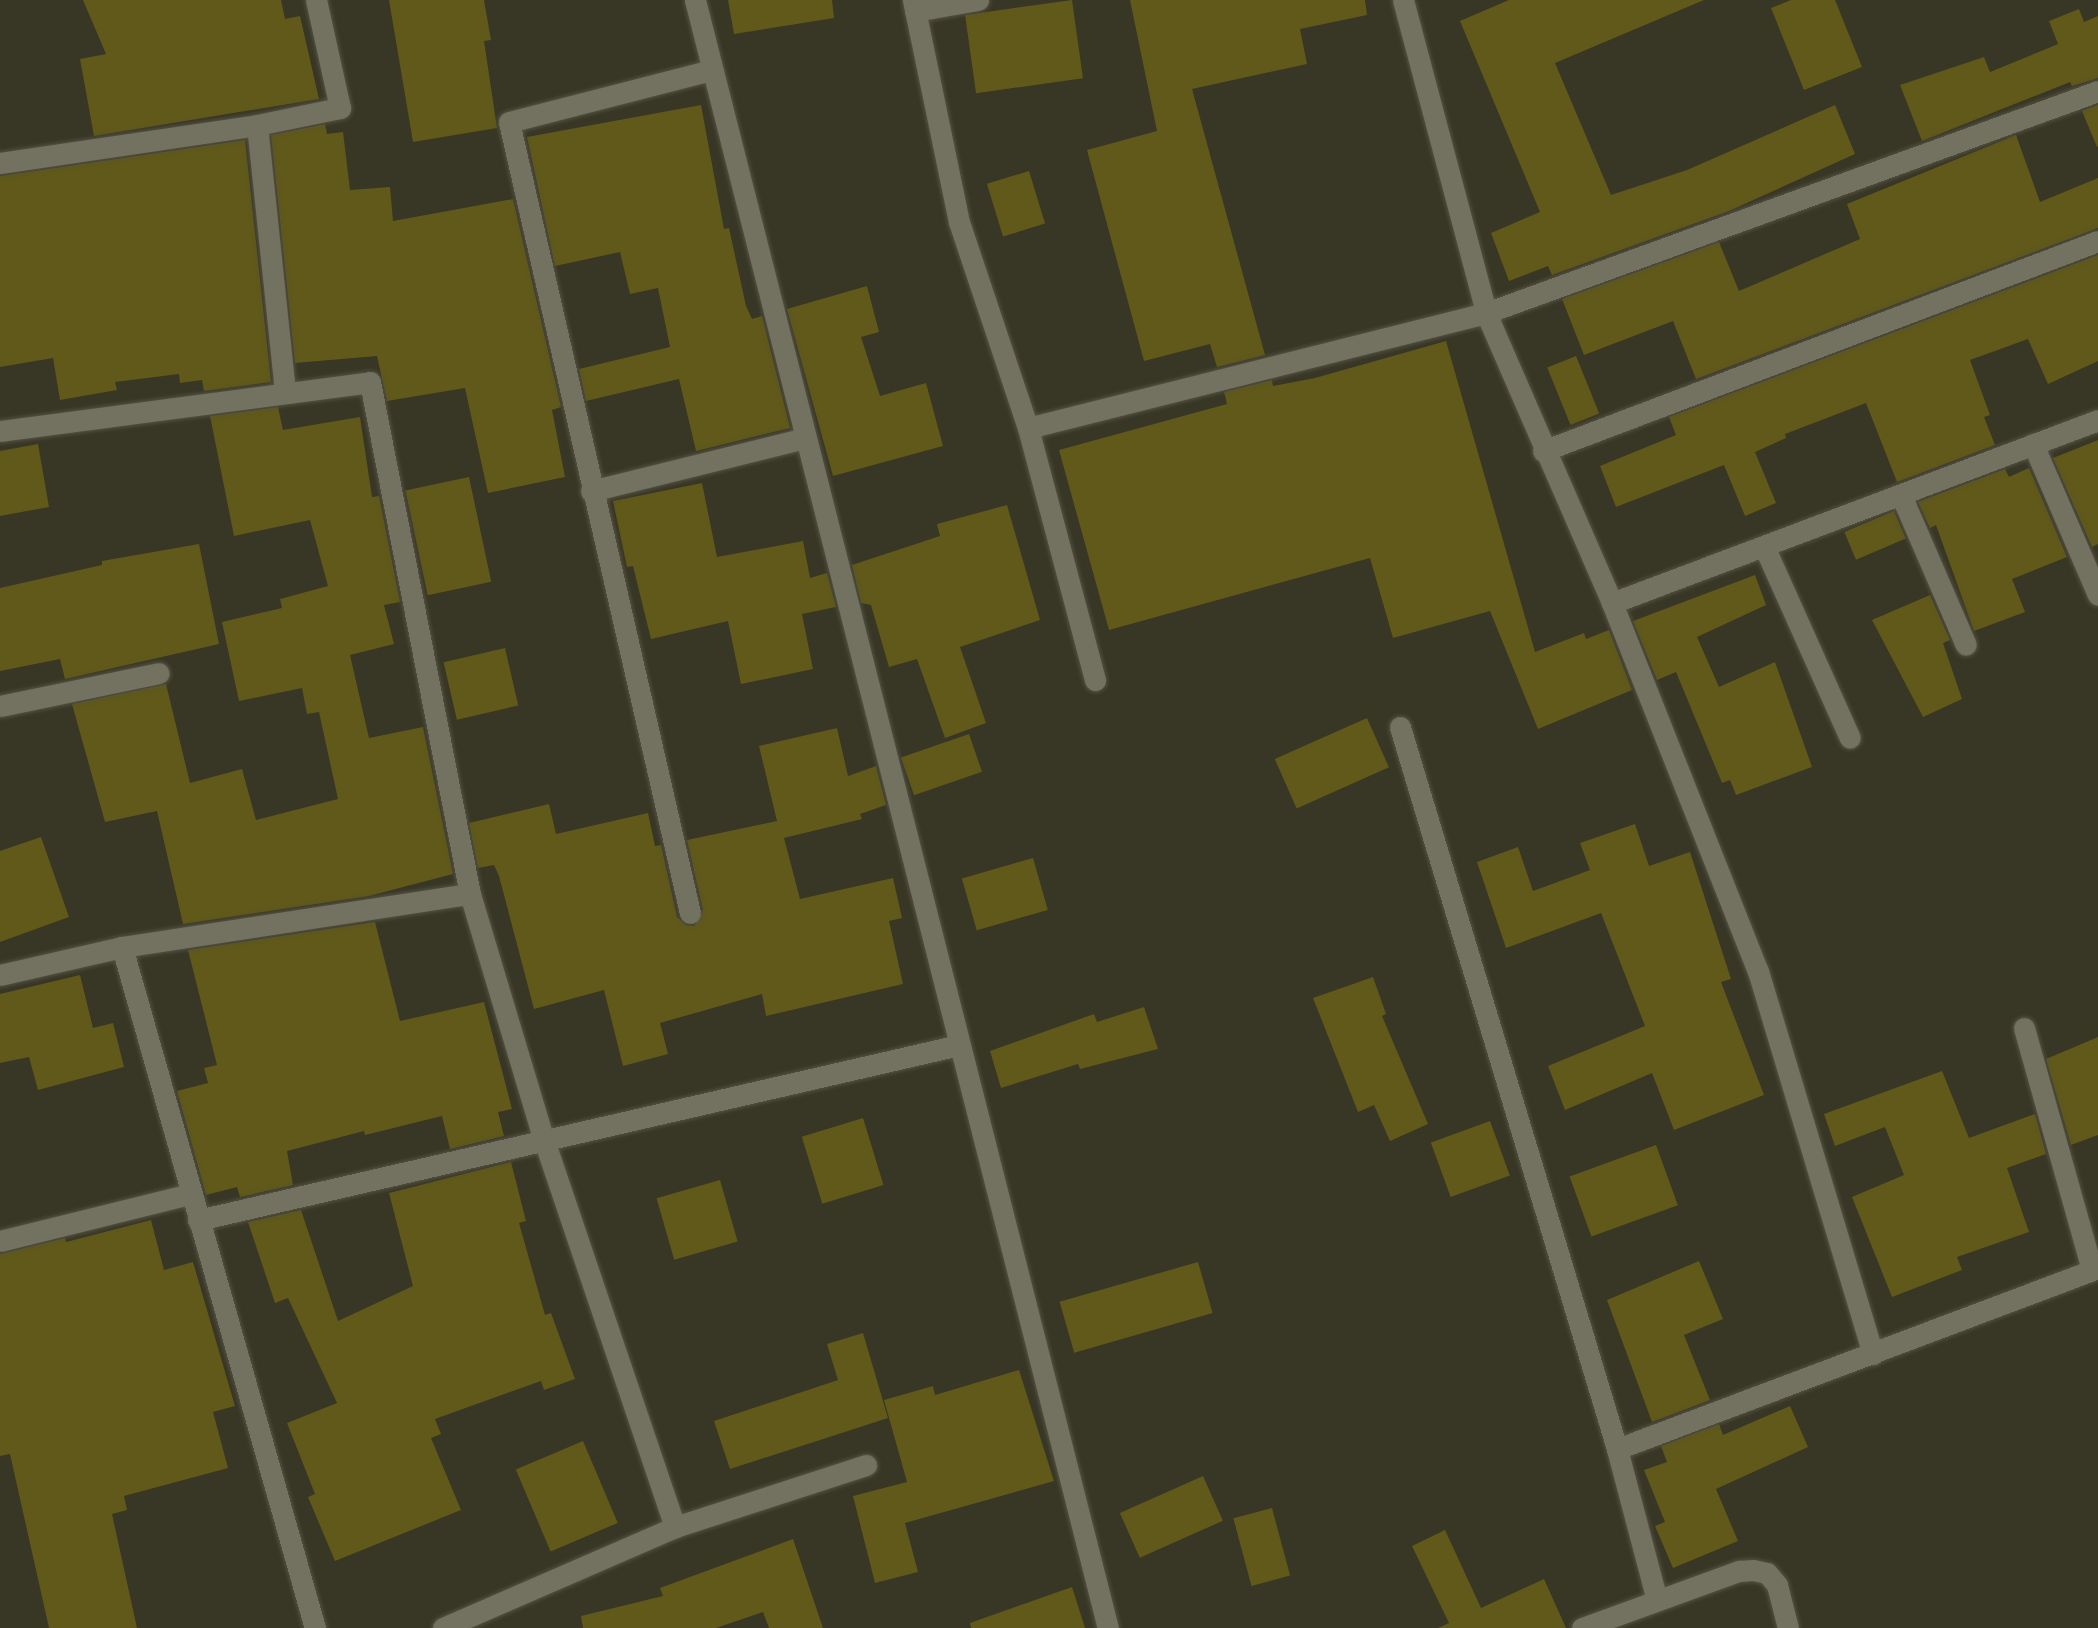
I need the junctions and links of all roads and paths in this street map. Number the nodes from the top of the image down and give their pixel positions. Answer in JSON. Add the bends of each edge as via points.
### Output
{"nodes":[{"id":1,"x":316,"y":0,"type":"edge"},
{"id":2,"x":695,"y":0,"type":"edge"},
{"id":3,"x":978,"y":0,"type":"edge"},
{"id":4,"x":1403,"y":0,"type":"edge"},
{"id":5,"x":914,"y":6,"type":"edge"},
{"id":6,"x":712,"y":70,"type":"junction"},
{"id":7,"x":2098,"y":91,"type":"edge"},
{"id":8,"x":257,"y":125,"type":"junction"},
{"id":9,"x":0,"y":163,"type":"edge"},
{"id":10,"x":2098,"y":241,"type":"edge"},
{"id":11,"x":1486,"y":313,"type":"junction"},
{"id":12,"x":285,"y":393,"type":"junction"},
{"id":13,"x":2098,"y":420,"type":"edge"},
{"id":14,"x":1028,"y":428,"type":"junction"},
{"id":15,"x":0,"y":432,"type":"edge"},
{"id":16,"x":805,"y":438,"type":"junction"},
{"id":17,"x":2033,"y":444,"type":"junction"},
{"id":18,"x":1543,"y":451,"type":"junction"},
{"id":19,"x":591,"y":491,"type":"junction"},
{"id":20,"x":1901,"y":495,"type":"junction"},
{"id":21,"x":1764,"y":547,"type":"junction"},
{"id":22,"x":2098,"y":595,"type":"edge"},
{"id":23,"x":1612,"y":603,"type":"junction"},
{"id":24,"x":1966,"y":645,"type":"dead end"},
{"id":25,"x":159,"y":673,"type":"dead end"},
{"id":26,"x":1095,"y":680,"type":"dead end"},
{"id":27,"x":0,"y":706,"type":"edge"},
{"id":28,"x":1400,"y":727,"type":"dead end"},
{"id":29,"x":1850,"y":738,"type":"dead end"},
{"id":30,"x":470,"y":894,"type":"junction"},
{"id":31,"x":690,"y":913,"type":"dead end"},
{"id":32,"x":122,"y":947,"type":"junction"},
{"id":33,"x":0,"y":975,"type":"edge"},
{"id":34,"x":2024,"y":1028,"type":"dead end"},
{"id":35,"x":959,"y":1045,"type":"junction"},
{"id":36,"x":544,"y":1140,"type":"junction"},
{"id":37,"x":190,"y":1194,"type":"junction"},
{"id":38,"x":198,"y":1220,"type":"junction"},
{"id":39,"x":0,"y":1241,"type":"edge"},
{"id":40,"x":2095,"y":1269,"type":"edge"},
{"id":41,"x":1873,"y":1354,"type":"junction"},
{"id":42,"x":1617,"y":1449,"type":"junction"},
{"id":43,"x":866,"y":1465,"type":"dead end"},
{"id":44,"x":675,"y":1527,"type":"junction"},
{"id":45,"x":1657,"y":1600,"type":"junction"},
{"id":46,"x":315,"y":1628,"type":"edge"},
{"id":47,"x":443,"y":1628,"type":"edge"},
{"id":48,"x":1108,"y":1628,"type":"edge"},
{"id":49,"x":1583,"y":1628,"type":"edge"},
{"id":50,"x":1788,"y":1628,"type":"edge"}],
"edges":[{"from":1,"to":8,"type":"street","via":[[340,108]]},
{"from":2,"to":6,"type":"street"},
{"from":3,"to":5,"type":"street"},
{"from":4,"to":11,"type":"street"},
{"from":5,"to":14,"type":"street","via":[[959,222]]},
{"from":6,"to":16,"type":"street"},
{"from":6,"to":19,"type":"street","via":[[509,122]]},
{"from":7,"to":11,"type":"street"},
{"from":8,"to":9,"type":"street"},
{"from":8,"to":12,"type":"street"},
{"from":10,"to":18,"type":"street"},
{"from":11,"to":14,"type":"street"},
{"from":11,"to":18,"type":"street"},
{"from":12,"to":15,"type":"street"},
{"from":12,"to":30,"type":"street","via":[[370,382]]},
{"from":13,"to":17,"type":"street"},
{"from":14,"to":26,"type":"street"},
{"from":16,"to":19,"type":"street"},
{"from":16,"to":35,"type":"street"},
{"from":17,"to":20,"type":"street"},
{"from":17,"to":22,"type":"street"},
{"from":18,"to":23,"type":"street"},
{"from":19,"to":31,"type":"street"},
{"from":20,"to":21,"type":"street"},
{"from":20,"to":24,"type":"street"},
{"from":21,"to":23,"type":"street"},
{"from":21,"to":29,"type":"street"},
{"from":23,"to":41,"type":"street","via":[[1758,971]]},
{"from":25,"to":27,"type":"street"},
{"from":28,"to":42,"type":"street"},
{"from":30,"to":32,"type":"street"},
{"from":30,"to":36,"type":"street"},
{"from":32,"to":33,"type":"street"},
{"from":32,"to":37,"type":"street"},
{"from":34,"to":40,"type":"street"},
{"from":35,"to":36,"type":"street"},
{"from":35,"to":48,"type":"street"},
{"from":36,"to":38,"type":"street"},
{"from":36,"to":44,"type":"street"},
{"from":37,"to":38,"type":"street"},
{"from":37,"to":39,"type":"street"},
{"from":38,"to":46,"type":"street"},
{"from":40,"to":41,"type":"street"},
{"from":41,"to":42,"type":"street"},
{"from":42,"to":45,"type":"street"},
{"from":43,"to":44,"type":"street"},
{"from":44,"to":47,"type":"street"},
{"from":45,"to":49,"type":"street"},
{"from":45,"to":50,"type":"street","via":[[1753,1570],[1766,1573],[1782,1598]]}]}
